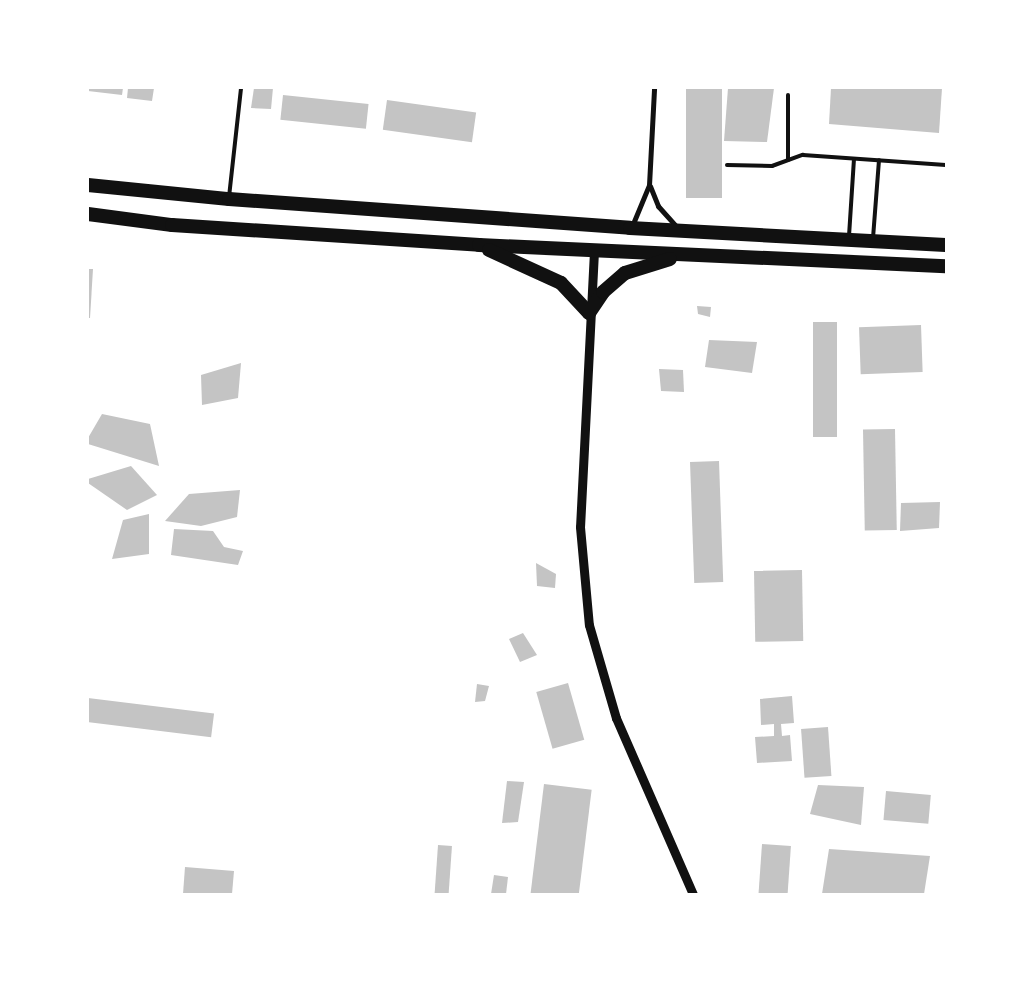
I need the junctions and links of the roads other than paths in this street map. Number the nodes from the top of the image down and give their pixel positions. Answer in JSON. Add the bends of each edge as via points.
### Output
{"nodes":[{"id":1,"x":241,"y":88,"type":"edge"},
{"id":2,"x":654,"y":88,"type":"edge"},
{"id":3,"x":788,"y":95,"type":"dead end"},
{"id":4,"x":854,"y":159,"type":"junction"},
{"id":5,"x":788,"y":160,"type":"junction"},
{"id":6,"x":879,"y":160,"type":"junction"},
{"id":7,"x":726,"y":165,"type":"dead end"},
{"id":8,"x":946,"y":165,"type":"edge"},
{"id":9,"x":88,"y":185,"type":"edge"},
{"id":10,"x":649,"y":186,"type":"junction"},
{"id":11,"x":229,"y":199,"type":"junction"},
{"id":12,"x":88,"y":214,"type":"edge"},
{"id":13,"x":630,"y":228,"type":"junction"},
{"id":14,"x":681,"y":230,"type":"junction"},
{"id":15,"x":848,"y":240,"type":"junction"},
{"id":16,"x":873,"y":241,"type":"junction"},
{"id":17,"x":946,"y":244,"type":"edge"},
{"id":18,"x":479,"y":246,"type":"junction"},
{"id":19,"x":594,"y":251,"type":"junction"},
{"id":20,"x":687,"y":256,"type":"junction"},
{"id":21,"x":946,"y":266,"type":"edge"},
{"id":22,"x":589,"y":313,"type":"junction"},
{"id":23,"x":693,"y":894,"type":"edge"}],
"edges":[{"from":1,"to":11,"type":"lane"},
{"from":2,"to":10,"type":"street"},
{"from":3,"to":5,"type":"lane"},
{"from":4,"to":5,"type":"lane","via":[[803,155]]},
{"from":4,"to":6,"type":"lane"},
{"from":4,"to":15,"type":"lane"},
{"from":5,"to":7,"type":"lane","via":[[772,166]]},
{"from":6,"to":8,"type":"lane"},
{"from":6,"to":16,"type":"lane"},
{"from":9,"to":11,"type":"highway"},
{"from":10,"to":13,"type":"street","via":[[642,208]]},
{"from":10,"to":14,"type":"street","via":[[661,211]]},
{"from":11,"to":13,"type":"highway"},
{"from":12,"to":18,"type":"highway","via":[[172,224]]},
{"from":13,"to":14,"type":"highway"},
{"from":14,"to":15,"type":"highway"},
{"from":15,"to":16,"type":"highway"},
{"from":16,"to":17,"type":"highway"},
{"from":18,"to":19,"type":"highway"},
{"from":18,"to":22,"type":"highway","via":[[555,280],[572,291]]},
{"from":19,"to":20,"type":"highway"},
{"from":19,"to":22,"type":"street"},
{"from":20,"to":21,"type":"highway"},
{"from":20,"to":22,"type":"highway","via":[[626,273],[603,292]]},
{"from":22,"to":23,"type":"street","via":[[580,527],[589,625],[616,718]]}]}
